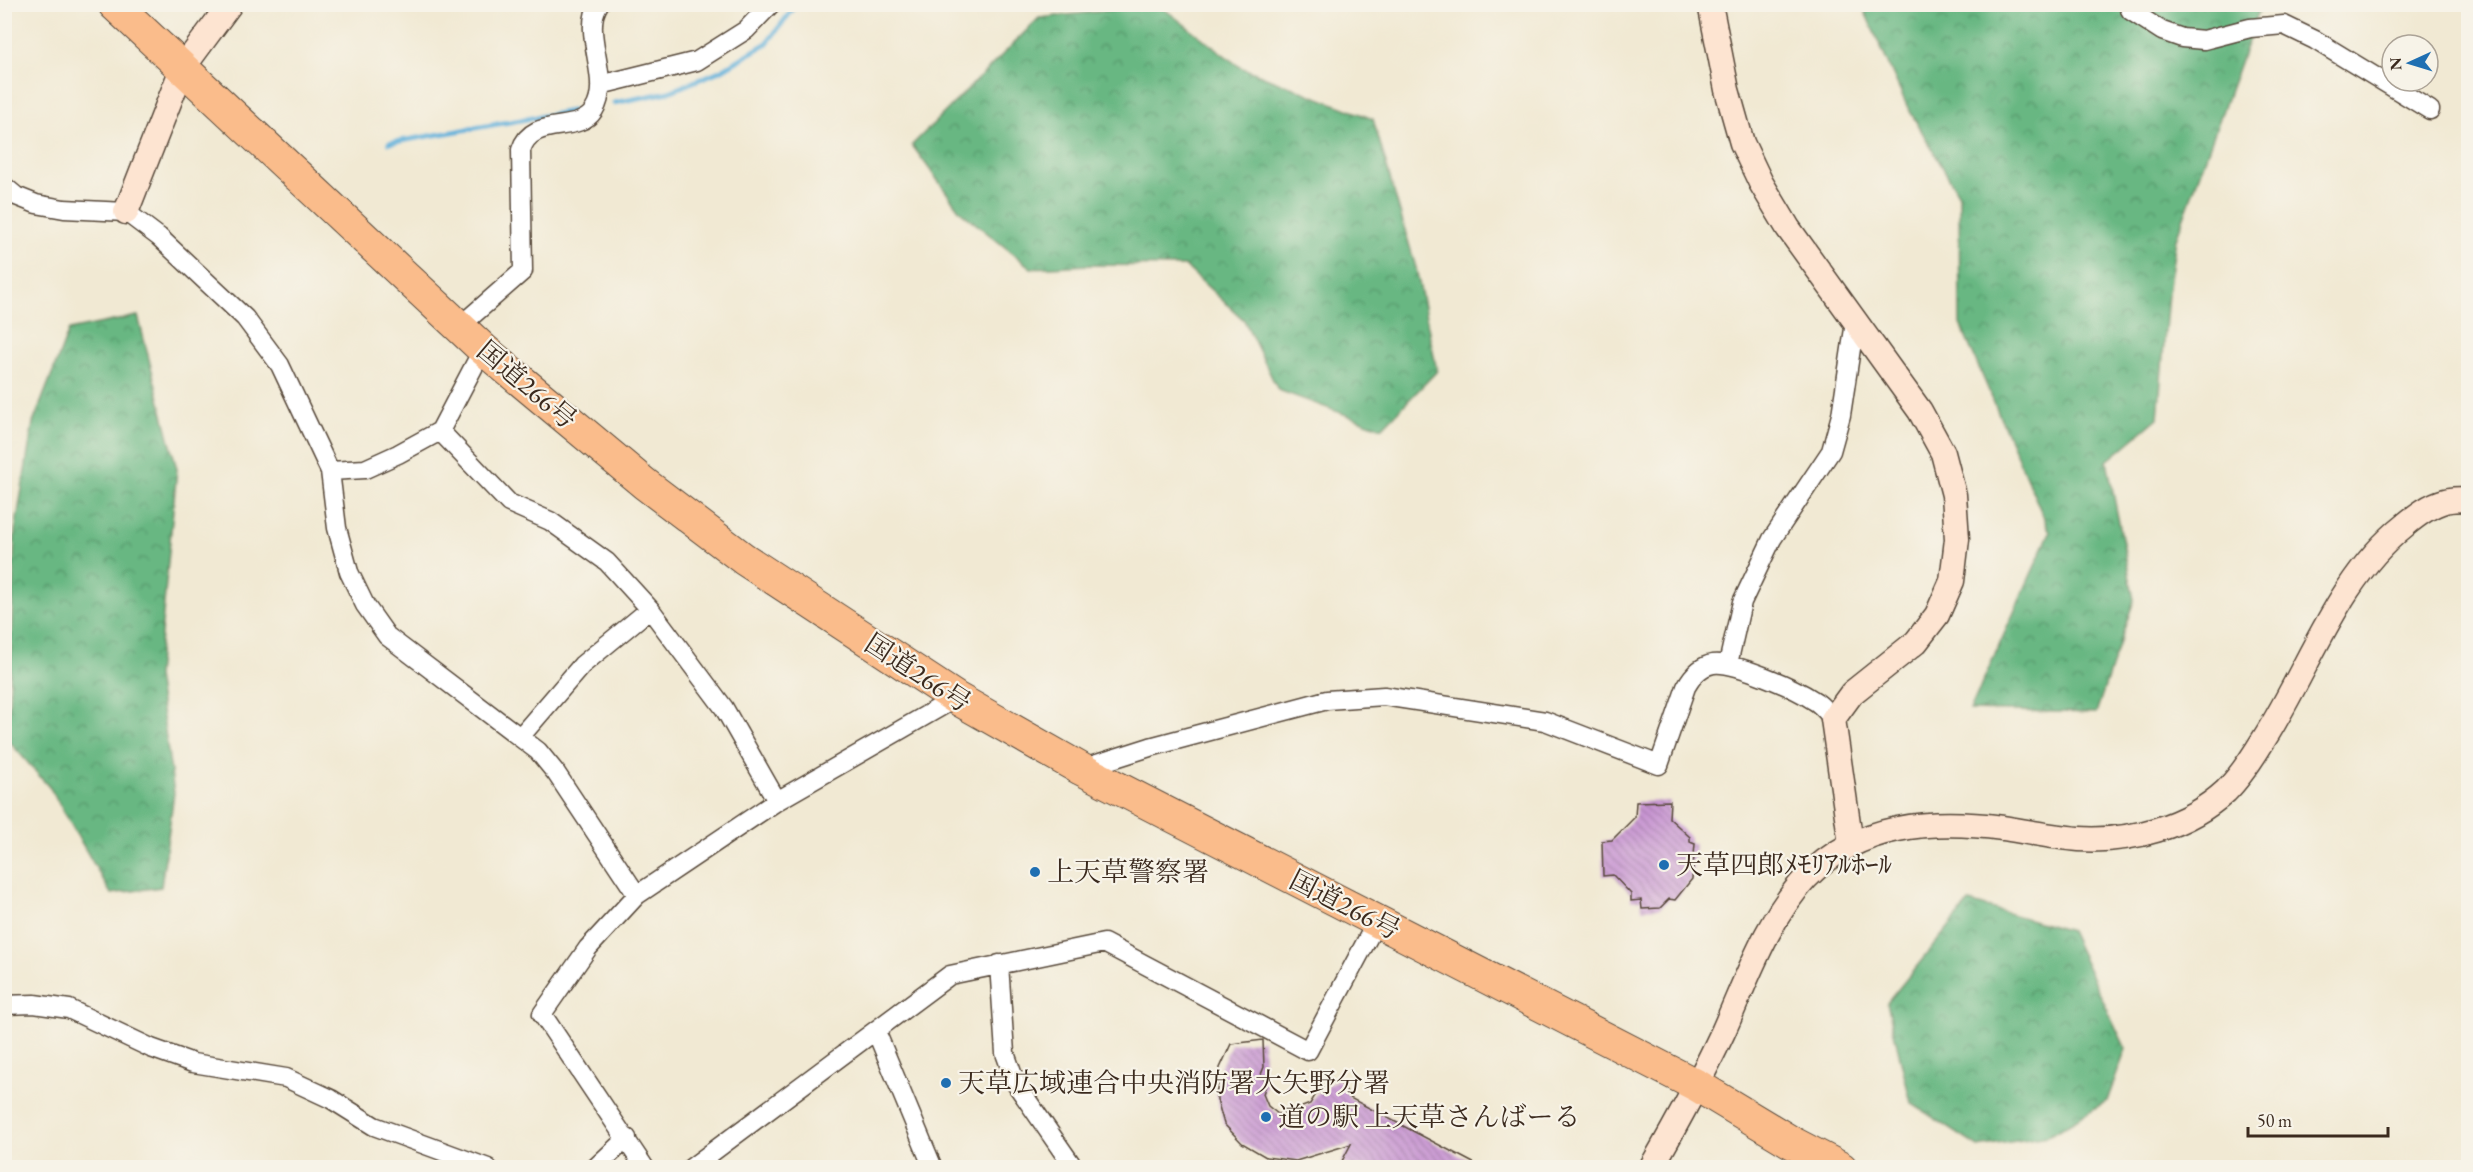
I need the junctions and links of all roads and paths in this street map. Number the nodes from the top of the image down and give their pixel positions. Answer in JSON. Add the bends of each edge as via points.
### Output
{"nodes":[{"id":1,"x":114,"y":4,"type":"edge"},
{"id":2,"x":230,"y":4,"type":"edge"},
{"id":3,"x":599,"y":4,"type":"edge"},
{"id":4,"x":771,"y":4,"type":"edge"},
{"id":5,"x":1710,"y":4,"type":"edge"},
{"id":6,"x":2127,"y":4,"type":"edge"},
{"id":7,"x":182,"y":69,"type":"junction"},
{"id":8,"x":600,"y":85,"type":"junction"},
{"id":9,"x":2430,"y":110,"type":"dead end"},
{"id":10,"x":4,"y":186,"type":"edge"},
{"id":11,"x":126,"y":212,"type":"junction"},
{"id":12,"x":1855,"y":322,"type":"junction"},
{"id":13,"x":459,"y":327,"type":"junction"},
{"id":14,"x":483,"y":349,"type":"junction"},
{"id":15,"x":440,"y":431,"type":"junction"},
{"id":16,"x":330,"y":471,"type":"junction"},
{"id":17,"x":2469,"y":499,"type":"edge"},
{"id":18,"x":650,"y":609,"type":"junction"},
{"id":19,"x":1728,"y":664,"type":"junction"},
{"id":20,"x":956,"y":698,"type":"junction"},
{"id":21,"x":1833,"y":718,"type":"junction"},
{"id":22,"x":520,"y":737,"type":"junction"},
{"id":23,"x":1081,"y":769,"type":"junction"},
{"id":24,"x":777,"y":801,"type":"junction"},
{"id":25,"x":1851,"y":844,"type":"junction"},
{"id":26,"x":637,"y":895,"type":"junction"},
{"id":27,"x":1377,"y":921,"type":"junction"},
{"id":28,"x":999,"y":964,"type":"junction"},
{"id":29,"x":4,"y":1005,"type":"edge"},
{"id":30,"x":876,"y":1031,"type":"junction"},
{"id":31,"x":1698,"y":1086,"type":"junction"},
{"id":32,"x":627,"y":1138,"type":"junction"},
{"id":33,"x":488,"y":1167,"type":"edge"},
{"id":34,"x":595,"y":1167,"type":"edge"},
{"id":35,"x":645,"y":1167,"type":"edge"},
{"id":36,"x":691,"y":1167,"type":"edge"},
{"id":37,"x":931,"y":1167,"type":"edge"},
{"id":38,"x":1074,"y":1167,"type":"edge"},
{"id":39,"x":1651,"y":1167,"type":"edge"},
{"id":40,"x":1841,"y":1167,"type":"edge"}],
"edges":[{"from":1,"to":7,"type":"highway","name":"国道266号"},
{"from":2,"to":7,"type":"street"},
{"from":3,"to":8,"type":"street","via":[[593,20]]},
{"from":4,"to":8,"type":"street","via":[[747,30],[698,61]]},
{"from":5,"to":12,"type":"street","via":[[1742,142],[1788,228]]},
{"from":6,"to":9,"type":"street","via":[[2131,11],[2162,31],[2182,38],[2204,40],[2250,28],[2284,26],[2315,40]]},
{"from":7,"to":11,"type":"street"},
{"from":7,"to":13,"type":"highway","name":"国道266号"},
{"from":8,"to":13,"type":"street","via":[[594,110],[586,118],[536,131],[524,141],[523,271]]},
{"from":10,"to":11,"type":"street","via":[[36,204]]},
{"from":11,"to":16,"type":"street","via":[[159,237],[245,318],[280,365]]},
{"from":12,"to":19,"type":"street","via":[[1841,415],[1831,451],[1767,549],[1742,602]]},
{"from":12,"to":21,"type":"street","via":[[1920,411],[1943,453],[1954,495],[1957,539],[1952,581],[1937,615],[1916,642],[1852,693]]},
{"from":13,"to":14,"type":"highway","name":"国道266号"},
{"from":14,"to":15,"type":"street"},
{"from":14,"to":20,"type":"highway","name":"国道266号","via":[[645,484],[744,560]]},
{"from":15,"to":16,"type":"street","via":[[365,469]]},
{"from":15,"to":18,"type":"street","via":[[509,502],[550,521],[607,562]]},
{"from":16,"to":22,"type":"street","via":[[337,528],[348,572],[364,605],[387,636]]},
{"from":17,"to":25,"type":"street","via":[[2445,500],[2420,513],[2384,542],[2353,579],[2250,762],[2227,790],[2192,815],[2126,837],[2082,839],[1944,823],[1890,829]]},
{"from":18,"to":22,"type":"street","via":[[582,665]]},
{"from":18,"to":24,"type":"street","via":[[724,708]]},
{"from":19,"to":21,"type":"street","via":[[1794,689]]},
{"from":19,"to":23,"type":"street","via":[[1713,664],[1692,675],[1659,765],[1545,721],[1384,696],[1327,700]]},
{"from":20,"to":23,"type":"highway","name":"国道266号"},
{"from":20,"to":24,"type":"street"},
{"from":21,"to":25,"type":"street"},
{"from":22,"to":26,"type":"street","via":[[556,773]]},
{"from":23,"to":27,"type":"highway","name":"国道266号"},
{"from":24,"to":26,"type":"street"},
{"from":25,"to":31,"type":"street","via":[[1823,862],[1789,899]]},
{"from":26,"to":32,"type":"street","via":[[588,948],[542,1014]]},
{"from":27,"to":28,"type":"street","via":[[1308,1052],[1104,943]]},
{"from":27,"to":31,"type":"highway","name":"国道266号"},
{"from":28,"to":30,"type":"street","via":[[950,975]]},
{"from":28,"to":38,"type":"street","via":[[1005,1053],[1016,1084]]},
{"from":29,"to":33,"type":"street","via":[[69,1009],[151,1048],[193,1063],[286,1078],[331,1099],[374,1126]]},
{"from":30,"to":36,"type":"street"},
{"from":30,"to":37,"type":"street"},
{"from":31,"to":39,"type":"street"},
{"from":31,"to":40,"type":"highway","name":"国道266号"},
{"from":32,"to":34,"type":"street"},
{"from":32,"to":35,"type":"street"}]}
